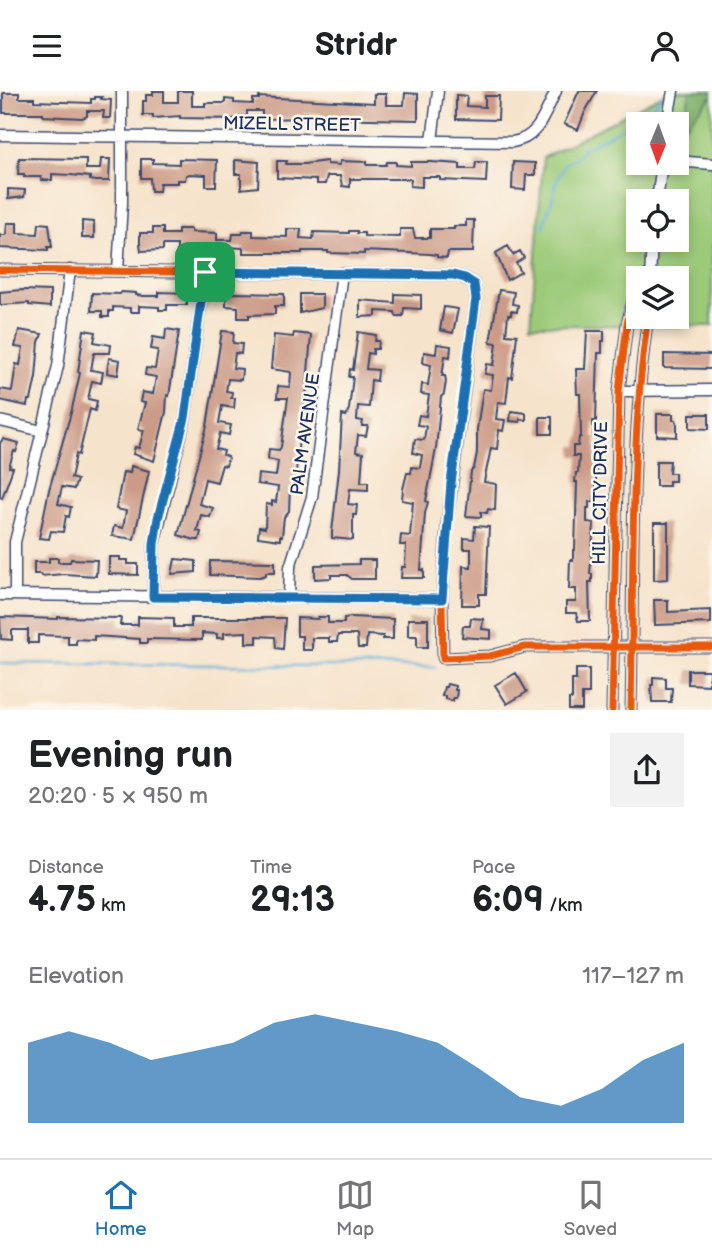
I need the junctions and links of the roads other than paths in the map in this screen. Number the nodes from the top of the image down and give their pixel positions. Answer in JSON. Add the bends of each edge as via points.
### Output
{"nodes":[{"id":1,"x":122,"y":91,"type":"edge"},
{"id":2,"x":438,"y":91,"type":"edge"},
{"id":3,"x":556,"y":91,"type":"edge"},
{"id":4,"x":673,"y":91,"type":"edge"},
{"id":5,"x":669,"y":112,"type":"edge"},
{"id":6,"x":0,"y":135,"type":"edge"},
{"id":7,"x":121,"y":137,"type":"junction"},
{"id":8,"x":432,"y":141,"type":"junction"},
{"id":9,"x":690,"y":162,"type":"edge"},
{"id":10,"x":712,"y":163,"type":"edge"},
{"id":11,"x":0,"y":270,"type":"edge"},
{"id":12,"x":70,"y":270,"type":"junction"},
{"id":13,"x":118,"y":271,"type":"junction"},
{"id":14,"x":205,"y":272,"type":"junction"},
{"id":15,"x":342,"y":273,"type":"junction"},
{"id":16,"x":626,"y":329,"type":"edge"},
{"id":17,"x":647,"y":329,"type":"edge"},
{"id":18,"x":639,"y":390,"type":"junction"},
{"id":19,"x":712,"y":390,"type":"edge"},
{"id":20,"x":619,"y":391,"type":"junction"},
{"id":21,"x":0,"y":421,"type":"edge"},
{"id":22,"x":42,"y":431,"type":"junction"},
{"id":23,"x":0,"y":595,"type":"edge"},
{"id":24,"x":15,"y":595,"type":"junction"},
{"id":25,"x":153,"y":597,"type":"junction"},
{"id":26,"x":289,"y":597,"type":"junction"},
{"id":27,"x":442,"y":599,"type":"junction"},
{"id":28,"x":614,"y":646,"type":"junction"},
{"id":29,"x":632,"y":646,"type":"junction"},
{"id":30,"x":712,"y":647,"type":"edge"},
{"id":31,"x":612,"y":710,"type":"edge"},
{"id":32,"x":631,"y":710,"type":"edge"}],
"edges":[{"from":1,"to":7,"type":"street"},
{"from":2,"to":8,"type":"street"},
{"from":3,"to":8,"type":"street","name":"MIZELL STREET","via":[[537,129],[523,141]]},
{"from":4,"to":5,"type":"street"},
{"from":6,"to":7,"type":"street","name":"MIZELL STREET"},
{"from":7,"to":8,"type":"street","name":"MIZELL STREET"},
{"from":7,"to":13,"type":"street"},
{"from":9,"to":10,"type":"street"},
{"from":11,"to":12,"type":"street"},
{"from":12,"to":13,"type":"street"},
{"from":12,"to":22,"type":"street","via":[[58,366]]},
{"from":13,"to":14,"type":"street"},
{"from":14,"to":15,"type":"street"},
{"from":14,"to":25,"type":"street","via":[[185,418],[158,518]]},
{"from":15,"to":26,"type":"street","name":"PALM AVENUE","via":[[312,497],[290,567]]},
{"from":15,"to":27,"type":"street","via":[[453,275],[474,284],[476,299],[451,483]]},
{"from":16,"to":20,"type":"street","name":"HILL CITY DRIVE"},
{"from":17,"to":18,"type":"street","name":"HILL CITY DRIVE"},
{"from":18,"to":19,"type":"street"},
{"from":18,"to":20,"type":"street"},
{"from":18,"to":29,"type":"street","name":"HILL CITY DRIVE"},
{"from":20,"to":28,"type":"street","name":"HILL CITY DRIVE"},
{"from":21,"to":22,"type":"street"},
{"from":22,"to":24,"type":"street","via":[[15,542]]},
{"from":23,"to":24,"type":"street"},
{"from":24,"to":25,"type":"street"},
{"from":25,"to":26,"type":"street"},
{"from":26,"to":27,"type":"street"},
{"from":27,"to":28,"type":"street","via":[[443,658],[491,656],[525,647]]},
{"from":28,"to":29,"type":"street"},
{"from":28,"to":31,"type":"street","name":"HILL CITY DRIVE"},
{"from":29,"to":30,"type":"street"},
{"from":29,"to":32,"type":"street","name":"HILL CITY DRIVE"}]}
